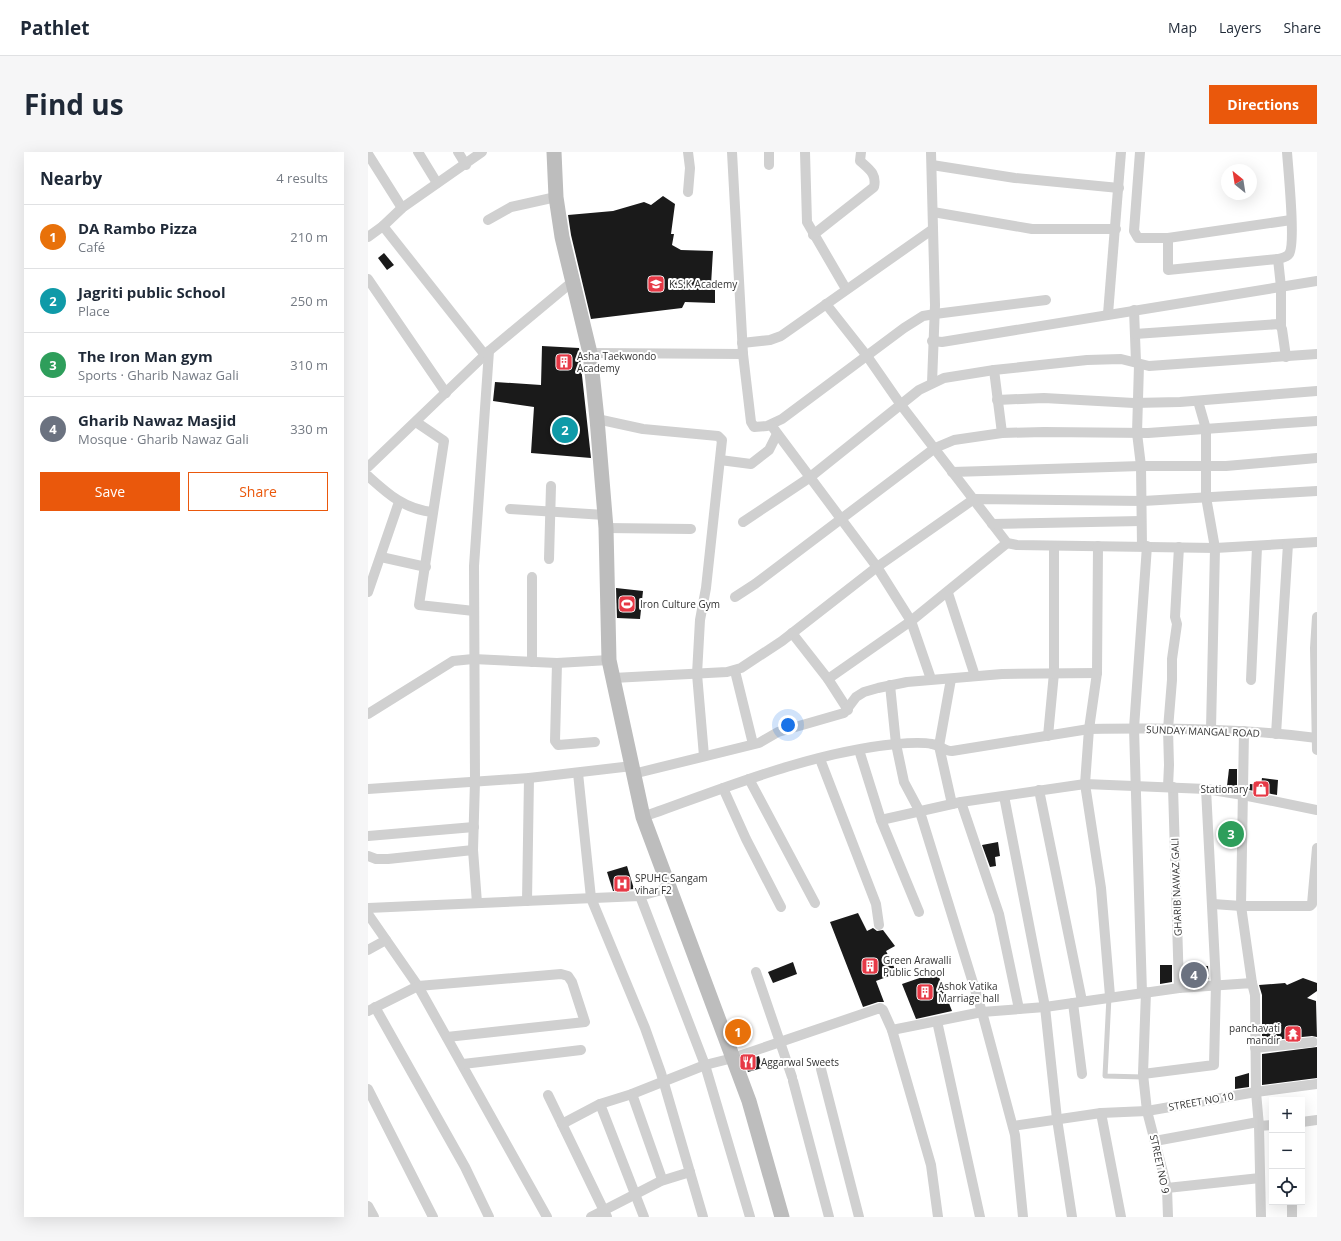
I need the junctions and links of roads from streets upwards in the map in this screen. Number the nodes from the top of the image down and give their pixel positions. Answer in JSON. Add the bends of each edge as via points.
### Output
{"nodes":[{"id":1,"x":418,"y":152,"type":"edge"},
{"id":2,"x":458,"y":152,"type":"edge"},
{"id":3,"x":482,"y":152,"type":"edge"},
{"id":4,"x":554,"y":152,"type":"edge"},
{"id":5,"x":688,"y":152,"type":"edge"},
{"id":6,"x":732,"y":152,"type":"edge"},
{"id":7,"x":769,"y":152,"type":"edge"},
{"id":8,"x":805,"y":152,"type":"edge"},
{"id":9,"x":860,"y":152,"type":"edge"},
{"id":10,"x":931,"y":152,"type":"edge"},
{"id":11,"x":1121,"y":152,"type":"edge"},
{"id":12,"x":1140,"y":152,"type":"edge"},
{"id":13,"x":1287,"y":152,"type":"edge"},
{"id":14,"x":368,"y":154,"type":"edge"},
{"id":15,"x":466,"y":165,"type":"junction"},
{"id":16,"x":769,"y":165,"type":"dead end"},
{"id":17,"x":932,"y":165,"type":"junction"},
{"id":18,"x":437,"y":183,"type":"junction"},
{"id":19,"x":1119,"y":188,"type":"junction"},
{"id":20,"x":688,"y":192,"type":"dead end"},
{"id":21,"x":556,"y":197,"type":"junction"},
{"id":22,"x":402,"y":208,"type":"junction"},
{"id":23,"x":933,"y":212,"type":"junction"},
{"id":24,"x":488,"y":220,"type":"dead end"},
{"id":25,"x":1291,"y":220,"type":"junction"},
{"id":26,"x":383,"y":226,"type":"junction"},
{"id":27,"x":933,"y":229,"type":"junction"},
{"id":28,"x":1116,"y":229,"type":"junction"},
{"id":29,"x":813,"y":235,"type":"junction"},
{"id":30,"x":368,"y":237,"type":"edge"},
{"id":31,"x":1168,"y":238,"type":"junction"},
{"id":32,"x":1278,"y":259,"type":"junction"},
{"id":33,"x":368,"y":279,"type":"edge"},
{"id":34,"x":1317,"y":281,"type":"edge"},
{"id":35,"x":572,"y":282,"type":"junction"},
{"id":36,"x":1281,"y":287,"type":"junction"},
{"id":37,"x":846,"y":289,"type":"junction"},
{"id":38,"x":371,"y":290,"type":"edge"},
{"id":39,"x":1046,"y":300,"type":"dead end"},
{"id":40,"x":826,"y":304,"type":"junction"},
{"id":41,"x":1134,"y":310,"type":"junction"},
{"id":42,"x":934,"y":314,"type":"junction"},
{"id":43,"x":1108,"y":314,"type":"junction"},
{"id":44,"x":1281,"y":326,"type":"junction"},
{"id":45,"x":1135,"y":334,"type":"junction"},
{"id":46,"x":932,"y":341,"type":"junction"},
{"id":47,"x":742,"y":342,"type":"junction"},
{"id":48,"x":487,"y":353,"type":"junction"},
{"id":49,"x":590,"y":353,"type":"junction"},
{"id":50,"x":743,"y":354,"type":"junction"},
{"id":51,"x":1317,"y":354,"type":"edge"},
{"id":52,"x":867,"y":356,"type":"junction"},
{"id":53,"x":1286,"y":357,"type":"junction"},
{"id":54,"x":1138,"y":364,"type":"junction"},
{"id":55,"x":994,"y":370,"type":"junction"},
{"id":56,"x":932,"y":383,"type":"junction"},
{"id":57,"x":1317,"y":391,"type":"edge"},
{"id":58,"x":446,"y":392,"type":"junction"},
{"id":59,"x":998,"y":400,"type":"junction"},
{"id":60,"x":1198,"y":401,"type":"junction"},
{"id":61,"x":1138,"y":402,"type":"junction"},
{"id":62,"x":901,"y":405,"type":"junction"},
{"id":63,"x":597,"y":419,"type":"junction"},
{"id":64,"x":1317,"y":421,"type":"edge"},
{"id":65,"x":416,"y":422,"type":"junction"},
{"id":66,"x":770,"y":425,"type":"junction"},
{"id":67,"x":1206,"y":429,"type":"junction"},
{"id":68,"x":1002,"y":433,"type":"junction"},
{"id":69,"x":1137,"y":433,"type":"junction"},
{"id":70,"x":777,"y":434,"type":"junction"},
{"id":71,"x":935,"y":448,"type":"junction"},
{"id":72,"x":1317,"y":458,"type":"edge"},
{"id":73,"x":720,"y":460,"type":"junction"},
{"id":74,"x":1141,"y":466,"type":"junction"},
{"id":75,"x":1204,"y":466,"type":"junction"},
{"id":76,"x":368,"y":467,"type":"edge"},
{"id":77,"x":952,"y":472,"type":"junction"},
{"id":78,"x":368,"y":476,"type":"edge"},
{"id":79,"x":809,"y":478,"type":"junction"},
{"id":80,"x":551,"y":486,"type":"dead end"},
{"id":81,"x":1317,"y":491,"type":"edge"},
{"id":82,"x":1206,"y":497,"type":"junction"},
{"id":83,"x":974,"y":499,"type":"junction"},
{"id":84,"x":1142,"y":501,"type":"junction"},
{"id":85,"x":399,"y":502,"type":"junction"},
{"id":86,"x":510,"y":509,"type":"dead end"},
{"id":87,"x":432,"y":512,"type":"junction"},
{"id":88,"x":550,"y":512,"type":"junction"},
{"id":89,"x":842,"y":520,"type":"junction"},
{"id":90,"x":1141,"y":521,"type":"junction"},
{"id":91,"x":605,"y":522,"type":"junction"},
{"id":92,"x":743,"y":522,"type":"dead end"},
{"id":93,"x":992,"y":524,"type":"junction"},
{"id":94,"x":691,"y":529,"type":"dead end"},
{"id":95,"x":1317,"y":542,"type":"edge"},
{"id":96,"x":1007,"y":543,"type":"junction"},
{"id":97,"x":1288,"y":544,"type":"junction"},
{"id":98,"x":1054,"y":546,"type":"junction"},
{"id":99,"x":1098,"y":546,"type":"junction"},
{"id":100,"x":1145,"y":546,"type":"junction"},
{"id":101,"x":1179,"y":547,"type":"junction"},
{"id":102,"x":1257,"y":547,"type":"junction"},
{"id":103,"x":1215,"y":548,"type":"junction"},
{"id":104,"x":381,"y":557,"type":"junction"},
{"id":105,"x":549,"y":560,"type":"dead end"},
{"id":106,"x":426,"y":567,"type":"junction"},
{"id":107,"x":877,"y":567,"type":"junction"},
{"id":108,"x":372,"y":571,"type":"edge"},
{"id":109,"x":532,"y":577,"type":"dead end"},
{"id":110,"x":368,"y":592,"type":"edge"},
{"id":111,"x":948,"y":593,"type":"junction"},
{"id":112,"x":735,"y":597,"type":"dead end"},
{"id":113,"x":474,"y":611,"type":"junction"},
{"id":114,"x":1317,"y":617,"type":"edge"},
{"id":115,"x":912,"y":621,"type":"junction"},
{"id":116,"x":792,"y":633,"type":"junction"},
{"id":117,"x":473,"y":659,"type":"junction"},
{"id":118,"x":609,"y":660,"type":"junction"},
{"id":119,"x":532,"y":662,"type":"junction"},
{"id":120,"x":557,"y":663,"type":"junction"},
{"id":121,"x":735,"y":671,"type":"junction"},
{"id":122,"x":1054,"y":673,"type":"junction"},
{"id":123,"x":1097,"y":673,"type":"junction"},
{"id":124,"x":697,"y":674,"type":"junction"},
{"id":125,"x":976,"y":676,"type":"junction"},
{"id":126,"x":613,"y":678,"type":"junction"},
{"id":127,"x":828,"y":679,"type":"junction"},
{"id":128,"x":931,"y":679,"type":"junction"},
{"id":129,"x":951,"y":679,"type":"junction"},
{"id":130,"x":1251,"y":680,"type":"dead end"},
{"id":131,"x":890,"y":685,"type":"junction"},
{"id":132,"x":848,"y":710,"type":"junction"},
{"id":133,"x":368,"y":714,"type":"edge"},
{"id":134,"x":1134,"y":728,"type":"junction"},
{"id":135,"x":1089,"y":729,"type":"junction"},
{"id":136,"x":1168,"y":729,"type":"junction"},
{"id":137,"x":1211,"y":729,"type":"junction"},
{"id":138,"x":1244,"y":732,"type":"junction"},
{"id":139,"x":1276,"y":734,"type":"junction"},
{"id":140,"x":1048,"y":736,"type":"junction"},
{"id":141,"x":1317,"y":738,"type":"edge"},
{"id":142,"x":595,"y":742,"type":"dead end"},
{"id":143,"x":753,"y":744,"type":"junction"},
{"id":144,"x":896,"y":744,"type":"junction"},
{"id":145,"x":939,"y":746,"type":"junction"},
{"id":146,"x":859,"y":750,"type":"junction"},
{"id":147,"x":1317,"y":750,"type":"edge"},
{"id":148,"x":704,"y":756,"type":"junction"},
{"id":149,"x":820,"y":759,"type":"junction"},
{"id":150,"x":632,"y":770,"type":"junction"},
{"id":151,"x":578,"y":773,"type":"junction"},
{"id":152,"x":529,"y":778,"type":"junction"},
{"id":153,"x":750,"y":779,"type":"junction"},
{"id":154,"x":475,"y":781,"type":"junction"},
{"id":155,"x":1085,"y":784,"type":"junction"},
{"id":156,"x":1135,"y":786,"type":"junction"},
{"id":157,"x":1170,"y":787,"type":"junction"},
{"id":158,"x":723,"y":788,"type":"junction"},
{"id":159,"x":368,"y":789,"type":"edge"},
{"id":160,"x":1206,"y":789,"type":"junction"},
{"id":161,"x":1039,"y":790,"type":"junction"},
{"id":162,"x":1243,"y":795,"type":"junction"},
{"id":163,"x":1004,"y":796,"type":"junction"},
{"id":164,"x":957,"y":803,"type":"junction"},
{"id":165,"x":1317,"y":810,"type":"edge"},
{"id":166,"x":920,"y":812,"type":"junction"},
{"id":167,"x":643,"y":817,"type":"junction"},
{"id":168,"x":881,"y":820,"type":"junction"},
{"id":169,"x":474,"y":827,"type":"junction"},
{"id":170,"x":368,"y":836,"type":"edge"},
{"id":171,"x":1317,"y":848,"type":"edge"},
{"id":172,"x":473,"y":850,"type":"junction"},
{"id":173,"x":368,"y":856,"type":"edge"},
{"id":174,"x":669,"y":888,"type":"junction"},
{"id":175,"x":640,"y":896,"type":"junction"},
{"id":176,"x":591,"y":898,"type":"junction"},
{"id":177,"x":527,"y":901,"type":"junction"},
{"id":178,"x":477,"y":903,"type":"junction"},
{"id":179,"x":815,"y":903,"type":"dead end"},
{"id":180,"x":1213,"y":904,"type":"junction"},
{"id":181,"x":781,"y":906,"type":"dead end"},
{"id":182,"x":1242,"y":906,"type":"junction"},
{"id":183,"x":368,"y":908,"type":"edge"},
{"id":184,"x":919,"y":912,"type":"dead end"},
{"id":185,"x":368,"y":914,"type":"edge"},
{"id":186,"x":879,"y":925,"type":"dead end"},
{"id":187,"x":386,"y":940,"type":"junction"},
{"id":188,"x":368,"y":950,"type":"edge"},
{"id":189,"x":756,"y":972,"type":"dead end"},
{"id":190,"x":1252,"y":983,"type":"junction"},
{"id":191,"x":1216,"y":984,"type":"junction"},
{"id":192,"x":418,"y":986,"type":"junction"},
{"id":193,"x":1179,"y":988,"type":"junction"},
{"id":194,"x":1144,"y":993,"type":"junction"},
{"id":195,"x":1110,"y":996,"type":"junction"},
{"id":196,"x":1077,"y":1002,"type":"junction"},
{"id":197,"x":1045,"y":1006,"type":"junction"},
{"id":198,"x":371,"y":1009,"type":"edge"},
{"id":199,"x":1019,"y":1009,"type":"junction"},
{"id":200,"x":982,"y":1012,"type":"junction"},
{"id":201,"x":938,"y":1021,"type":"junction"},
{"id":202,"x":892,"y":1030,"type":"junction"},
{"id":203,"x":447,"y":1037,"type":"junction"},
{"id":204,"x":780,"y":1042,"type":"junction"},
{"id":205,"x":1313,"y":1042,"type":"dead end"},
{"id":206,"x":1256,"y":1048,"type":"junction"},
{"id":207,"x":582,"y":1050,"type":"dead end"},
{"id":208,"x":733,"y":1058,"type":"junction"},
{"id":209,"x":463,"y":1064,"type":"junction"},
{"id":210,"x":705,"y":1065,"type":"junction"},
{"id":211,"x":821,"y":1069,"type":"dead end"},
{"id":212,"x":1082,"y":1074,"type":"dead end"},
{"id":213,"x":1143,"y":1075,"type":"junction"},
{"id":214,"x":664,"y":1081,"type":"junction"},
{"id":215,"x":1317,"y":1084,"type":"edge"},
{"id":216,"x":368,"y":1089,"type":"edge"},
{"id":217,"x":1256,"y":1092,"type":"junction"},
{"id":218,"x":632,"y":1094,"type":"junction"},
{"id":219,"x":548,"y":1095,"type":"dead end"},
{"id":220,"x":600,"y":1104,"type":"junction"},
{"id":221,"x":1147,"y":1111,"type":"junction"},
{"id":222,"x":1101,"y":1113,"type":"junction"},
{"id":223,"x":1057,"y":1120,"type":"junction"},
{"id":224,"x":1317,"y":1120,"type":"edge"},
{"id":225,"x":1305,"y":1122,"type":"edge"},
{"id":226,"x":562,"y":1124,"type":"junction"},
{"id":227,"x":1259,"y":1124,"type":"junction"},
{"id":228,"x":1269,"y":1125,"type":"edge"},
{"id":229,"x":1013,"y":1126,"type":"junction"},
{"id":230,"x":1155,"y":1141,"type":"junction"},
{"id":231,"x":690,"y":1172,"type":"junction"},
{"id":232,"x":1260,"y":1178,"type":"junction"},
{"id":233,"x":661,"y":1181,"type":"junction"},
{"id":234,"x":1167,"y":1188,"type":"junction"},
{"id":235,"x":634,"y":1194,"type":"junction"},
{"id":236,"x":1292,"y":1205,"type":"edge"},
{"id":237,"x":368,"y":1206,"type":"edge"},
{"id":238,"x":606,"y":1214,"type":"edge"},
{"id":239,"x":374,"y":1217,"type":"edge"},
{"id":240,"x":434,"y":1217,"type":"edge"},
{"id":241,"x":489,"y":1217,"type":"edge"},
{"id":242,"x":547,"y":1217,"type":"edge"},
{"id":243,"x":591,"y":1217,"type":"edge"},
{"id":244,"x":644,"y":1217,"type":"edge"},
{"id":245,"x":703,"y":1217,"type":"edge"},
{"id":246,"x":750,"y":1217,"type":"edge"},
{"id":247,"x":782,"y":1217,"type":"edge"},
{"id":248,"x":829,"y":1217,"type":"edge"},
{"id":249,"x":860,"y":1217,"type":"edge"},
{"id":250,"x":938,"y":1217,"type":"edge"},
{"id":251,"x":980,"y":1217,"type":"edge"},
{"id":252,"x":1023,"y":1217,"type":"edge"},
{"id":253,"x":1072,"y":1217,"type":"edge"},
{"id":254,"x":1121,"y":1217,"type":"edge"},
{"id":255,"x":1168,"y":1217,"type":"edge"},
{"id":256,"x":1261,"y":1217,"type":"edge"},
{"id":257,"x":1292,"y":1217,"type":"edge"}],
"edges":[{"from":1,"to":18,"type":"street"},
{"from":2,"to":15,"type":"street"},
{"from":3,"to":15,"type":"street"},
{"from":4,"to":21,"type":"street"},
{"from":5,"to":20,"type":"street"},
{"from":6,"to":47,"type":"street"},
{"from":7,"to":16,"type":"street"},
{"from":8,"to":29,"type":"street","via":[[806,218]]},
{"from":9,"to":29,"type":"street","via":[[860,161],[874,173],[874,187]]},
{"from":10,"to":17,"type":"street"},
{"from":11,"to":19,"type":"street"},
{"from":12,"to":31,"type":"street","via":[[1135,234],[1138,238],[1144,239]]},
{"from":13,"to":25,"type":"street"},
{"from":14,"to":22,"type":"street"},
{"from":15,"to":18,"type":"street"},
{"from":17,"to":19,"type":"street","via":[[1015,178]]},
{"from":17,"to":23,"type":"street"},
{"from":18,"to":22,"type":"street"},
{"from":19,"to":28,"type":"street"},
{"from":21,"to":24,"type":"street","via":[[511,207]]},
{"from":21,"to":35,"type":"street","via":[[565,256]]},
{"from":22,"to":26,"type":"street"},
{"from":23,"to":27,"type":"street"},
{"from":23,"to":28,"type":"street","via":[[1032,229]]},
{"from":25,"to":31,"type":"street"},
{"from":25,"to":32,"type":"street","via":[[1290,253]]},
{"from":26,"to":30,"type":"street"},
{"from":26,"to":48,"type":"street"},
{"from":27,"to":37,"type":"street"},
{"from":27,"to":42,"type":"street"},
{"from":28,"to":43,"type":"street"},
{"from":29,"to":37,"type":"street"},
{"from":31,"to":32,"type":"street","via":[[1168,270]]},
{"from":32,"to":36,"type":"street"},
{"from":33,"to":38,"type":"street"},
{"from":34,"to":36,"type":"street"},
{"from":35,"to":48,"type":"street"},
{"from":35,"to":49,"type":"street"},
{"from":36,"to":41,"type":"street"},
{"from":36,"to":44,"type":"street"},
{"from":37,"to":40,"type":"street"},
{"from":38,"to":58,"type":"street"},
{"from":39,"to":42,"type":"street"},
{"from":40,"to":47,"type":"street","via":[[776,338]]},
{"from":40,"to":52,"type":"street"},
{"from":41,"to":43,"type":"street"},
{"from":41,"to":45,"type":"street","name":"STREET NO 9"},
{"from":42,"to":46,"type":"street"},
{"from":42,"to":52,"type":"street","via":[[919,318]]},
{"from":43,"to":46,"type":"street","via":[[942,342]]},
{"from":44,"to":45,"type":"street","via":[[1279,324]]},
{"from":44,"to":53,"type":"street"},
{"from":45,"to":54,"type":"street","name":"STREET NO 9"},
{"from":46,"to":56,"type":"street"},
{"from":47,"to":50,"type":"street"},
{"from":48,"to":58,"type":"street"},
{"from":48,"to":113,"type":"street","via":[[475,547]]},
{"from":49,"to":50,"type":"street"},
{"from":49,"to":63,"type":"street"},
{"from":50,"to":66,"type":"street","via":[[751,422],[754,427]]},
{"from":51,"to":53,"type":"street"},
{"from":52,"to":62,"type":"street"},
{"from":52,"to":66,"type":"street","via":[[782,419]]},
{"from":53,"to":54,"type":"street","via":[[1155,366]]},
{"from":54,"to":55,"type":"street","via":[[1121,359],[1087,360]]},
{"from":54,"to":61,"type":"street","name":"STREET NO 9"},
{"from":55,"to":56,"type":"street","via":[[944,378]]},
{"from":55,"to":59,"type":"street"},
{"from":56,"to":62,"type":"street"},
{"from":57,"to":60,"type":"street"},
{"from":58,"to":65,"type":"street"},
{"from":59,"to":61,"type":"street","via":[[1044,398]]},
{"from":59,"to":68,"type":"street"},
{"from":60,"to":61,"type":"street"},
{"from":60,"to":67,"type":"street"},
{"from":61,"to":69,"type":"street","name":"STREET NO 9"},
{"from":62,"to":71,"type":"street"},
{"from":62,"to":79,"type":"street"},
{"from":63,"to":73,"type":"street","via":[[643,429],[718,436],[722,440]]},
{"from":63,"to":91,"type":"street"},
{"from":64,"to":67,"type":"street"},
{"from":65,"to":76,"type":"street"},
{"from":65,"to":87,"type":"street","via":[[444,441]]},
{"from":66,"to":70,"type":"street"},
{"from":67,"to":69,"type":"street"},
{"from":67,"to":75,"type":"street"},
{"from":68,"to":69,"type":"street"},
{"from":68,"to":71,"type":"street","via":[[954,440]]},
{"from":69,"to":74,"type":"street","name":"STREET NO 9"},
{"from":70,"to":73,"type":"street","via":[[769,450],[751,464]]},
{"from":70,"to":79,"type":"street"},
{"from":71,"to":77,"type":"street"},
{"from":71,"to":89,"type":"street"},
{"from":72,"to":75,"type":"street"},
{"from":73,"to":124,"type":"street","via":[[700,620]]},
{"from":74,"to":75,"type":"street"},
{"from":74,"to":77,"type":"street"},
{"from":74,"to":84,"type":"street","name":"STREET NO 9"},
{"from":75,"to":82,"type":"street"},
{"from":77,"to":83,"type":"street"},
{"from":78,"to":85,"type":"street"},
{"from":79,"to":89,"type":"street"},
{"from":79,"to":92,"type":"street"},
{"from":80,"to":88,"type":"street"},
{"from":81,"to":82,"type":"street"},
{"from":82,"to":84,"type":"street"},
{"from":82,"to":103,"type":"street"},
{"from":83,"to":84,"type":"street"},
{"from":83,"to":93,"type":"street"},
{"from":83,"to":107,"type":"street"},
{"from":84,"to":90,"type":"street","name":"STREET NO 9"},
{"from":85,"to":87,"type":"street"},
{"from":85,"to":104,"type":"street"},
{"from":86,"to":88,"type":"street"},
{"from":87,"to":106,"type":"street"},
{"from":88,"to":91,"type":"street"},
{"from":88,"to":105,"type":"street"},
{"from":89,"to":107,"type":"street"},
{"from":89,"to":112,"type":"street"},
{"from":90,"to":93,"type":"street"},
{"from":90,"to":100,"type":"street","name":"STREET NO 9"},
{"from":91,"to":94,"type":"street"},
{"from":91,"to":118,"type":"street"},
{"from":93,"to":96,"type":"street"},
{"from":95,"to":97,"type":"street"},
{"from":96,"to":98,"type":"street"},
{"from":96,"to":111,"type":"street"},
{"from":97,"to":102,"type":"street"},
{"from":97,"to":139,"type":"street"},
{"from":98,"to":99,"type":"street"},
{"from":98,"to":122,"type":"street"},
{"from":99,"to":100,"type":"street"},
{"from":99,"to":123,"type":"street"},
{"from":100,"to":101,"type":"street"},
{"from":100,"to":134,"type":"street","name":"STREET NO 9"},
{"from":101,"to":103,"type":"street"},
{"from":101,"to":136,"type":"street","name":"GHARIB NAWAZ GALI","via":[[1175,617],[1177,624]]},
{"from":102,"to":103,"type":"street"},
{"from":102,"to":130,"type":"street"},
{"from":103,"to":137,"type":"street"},
{"from":104,"to":106,"type":"street"},
{"from":104,"to":108,"type":"street"},
{"from":106,"to":113,"type":"street","via":[[418,605]]},
{"from":107,"to":115,"type":"street"},
{"from":107,"to":116,"type":"street"},
{"from":108,"to":110,"type":"street"},
{"from":109,"to":119,"type":"street"},
{"from":111,"to":115,"type":"street"},
{"from":111,"to":125,"type":"street"},
{"from":113,"to":117,"type":"street"},
{"from":114,"to":141,"type":"street"},
{"from":115,"to":127,"type":"street"},
{"from":115,"to":128,"type":"street"},
{"from":116,"to":121,"type":"street"},
{"from":116,"to":127,"type":"street"},
{"from":117,"to":119,"type":"street"},
{"from":117,"to":133,"type":"street","via":[[449,662]]},
{"from":117,"to":154,"type":"street"},
{"from":118,"to":120,"type":"street"},
{"from":118,"to":126,"type":"street"},
{"from":119,"to":120,"type":"street"},
{"from":120,"to":142,"type":"street","via":[[555,741],[558,745]]},
{"from":121,"to":124,"type":"street"},
{"from":121,"to":143,"type":"street"},
{"from":122,"to":123,"type":"street"},
{"from":122,"to":125,"type":"street"},
{"from":122,"to":140,"type":"street"},
{"from":123,"to":135,"type":"street"},
{"from":124,"to":126,"type":"street"},
{"from":124,"to":148,"type":"street"},
{"from":125,"to":129,"type":"street"},
{"from":126,"to":150,"type":"street"},
{"from":127,"to":132,"type":"street"},
{"from":128,"to":129,"type":"street"},
{"from":128,"to":131,"type":"street"},
{"from":129,"to":145,"type":"street"},
{"from":131,"to":132,"type":"street","via":[[858,695]]},
{"from":131,"to":144,"type":"street"},
{"from":132,"to":143,"type":"street","via":[[839,715],[778,732],[760,743]]},
{"from":134,"to":135,"type":"street","name":"SUNDAY MANGAL ROAD"},
{"from":134,"to":136,"type":"street","name":"SUNDAY MANGAL ROAD"},
{"from":134,"to":156,"type":"street","name":"STREET NO 9"},
{"from":135,"to":140,"type":"street","name":"SUNDAY MANGAL ROAD"},
{"from":135,"to":155,"type":"street"},
{"from":136,"to":137,"type":"street","name":"SUNDAY MANGAL ROAD"},
{"from":136,"to":157,"type":"street","name":"GHARIB NAWAZ GALI"},
{"from":137,"to":138,"type":"street","name":"SUNDAY MANGAL ROAD"},
{"from":138,"to":139,"type":"street","name":"SUNDAY MANGAL ROAD"},
{"from":138,"to":162,"type":"street"},
{"from":139,"to":141,"type":"street","name":"SUNDAY MANGAL ROAD"},
{"from":140,"to":145,"type":"street","name":"SUNDAY MANGAL ROAD","via":[[952,751]]},
{"from":141,"to":147,"type":"street"},
{"from":143,"to":148,"type":"street"},
{"from":144,"to":145,"type":"street","name":"SUNDAY MANGAL ROAD","via":[[931,743]]},
{"from":144,"to":146,"type":"street","name":"SUNDAY MANGAL ROAD"},
{"from":144,"to":166,"type":"street","via":[[904,782]]},
{"from":145,"to":164,"type":"street"},
{"from":146,"to":149,"type":"street","name":"SUNDAY MANGAL ROAD"},
{"from":146,"to":168,"type":"street"},
{"from":148,"to":150,"type":"street"},
{"from":149,"to":153,"type":"street","name":"SUNDAY MANGAL ROAD"},
{"from":149,"to":186,"type":"street","via":[[876,904]]},
{"from":150,"to":151,"type":"street"},
{"from":150,"to":167,"type":"street"},
{"from":151,"to":152,"type":"street"},
{"from":151,"to":176,"type":"street"},
{"from":152,"to":154,"type":"street"},
{"from":152,"to":177,"type":"street"},
{"from":153,"to":158,"type":"street","name":"SUNDAY MANGAL ROAD"},
{"from":153,"to":179,"type":"street"},
{"from":154,"to":159,"type":"street"},
{"from":154,"to":169,"type":"street"},
{"from":155,"to":156,"type":"street"},
{"from":155,"to":161,"type":"street"},
{"from":155,"to":195,"type":"street","via":[[1101,888]]},
{"from":156,"to":157,"type":"street"},
{"from":156,"to":194,"type":"street","name":"STREET NO 9"},
{"from":157,"to":160,"type":"street"},
{"from":157,"to":193,"type":"street","name":"GHARIB NAWAZ GALI"},
{"from":158,"to":167,"type":"street","name":"SUNDAY MANGAL ROAD"},
{"from":158,"to":181,"type":"street"},
{"from":160,"to":162,"type":"street"},
{"from":160,"to":180,"type":"street"},
{"from":161,"to":163,"type":"street"},
{"from":161,"to":196,"type":"street"},
{"from":162,"to":165,"type":"street"},
{"from":162,"to":182,"type":"street"},
{"from":163,"to":164,"type":"street"},
{"from":163,"to":197,"type":"street"},
{"from":164,"to":166,"type":"street"},
{"from":164,"to":199,"type":"street","via":[[999,914]]},
{"from":166,"to":168,"type":"street"},
{"from":166,"to":200,"type":"street"},
{"from":167,"to":174,"type":"street"},
{"from":168,"to":184,"type":"street"},
{"from":169,"to":170,"type":"street"},
{"from":169,"to":172,"type":"street"},
{"from":171,"to":182,"type":"street","via":[[1311,906]]},
{"from":172,"to":173,"type":"street","via":[[388,859]]},
{"from":172,"to":178,"type":"street"},
{"from":174,"to":175,"type":"street"},
{"from":174,"to":208,"type":"street"},
{"from":175,"to":176,"type":"street"},
{"from":175,"to":210,"type":"street"},
{"from":176,"to":177,"type":"street"},
{"from":176,"to":214,"type":"street"},
{"from":177,"to":178,"type":"street"},
{"from":178,"to":183,"type":"street"},
{"from":180,"to":182,"type":"street"},
{"from":180,"to":191,"type":"street"},
{"from":182,"to":190,"type":"street"},
{"from":185,"to":187,"type":"street"},
{"from":187,"to":188,"type":"street"},
{"from":187,"to":192,"type":"street"},
{"from":189,"to":204,"type":"street"},
{"from":190,"to":191,"type":"street"},
{"from":190,"to":206,"type":"street","via":[[1255,995]]},
{"from":191,"to":193,"type":"street"},
{"from":191,"to":213,"type":"street","via":[[1214,1065]]},
{"from":192,"to":198,"type":"street"},
{"from":192,"to":203,"type":"street"},
{"from":192,"to":203,"type":"street","via":[[560,974],[568,976],[572,982],[585,1022]]},
{"from":193,"to":194,"type":"street"},
{"from":194,"to":195,"type":"street"},
{"from":194,"to":213,"type":"street","name":"STREET NO 9"},
{"from":195,"to":196,"type":"street"},
{"from":196,"to":197,"type":"street"},
{"from":196,"to":212,"type":"street"},
{"from":197,"to":199,"type":"street"},
{"from":197,"to":223,"type":"street"},
{"from":198,"to":241,"type":"street","via":[[465,1167]]},
{"from":199,"to":200,"type":"street"},
{"from":200,"to":201,"type":"street"},
{"from":200,"to":229,"type":"street"},
{"from":201,"to":202,"type":"street"},
{"from":201,"to":251,"type":"street"},
{"from":202,"to":204,"type":"street","via":[[883,1010],[879,1008]]},
{"from":202,"to":250,"type":"street","via":[[930,1165]]},
{"from":203,"to":209,"type":"street"},
{"from":204,"to":208,"type":"street"},
{"from":204,"to":248,"type":"street","via":[[793,1079]]},
{"from":205,"to":206,"type":"street"},
{"from":206,"to":217,"type":"street"},
{"from":207,"to":209,"type":"street"},
{"from":208,"to":210,"type":"street"},
{"from":208,"to":247,"type":"street","via":[[749,1101]]},
{"from":209,"to":242,"type":"street"},
{"from":210,"to":214,"type":"street"},
{"from":210,"to":246,"type":"street"},
{"from":211,"to":249,"type":"street"},
{"from":213,"to":221,"type":"street","name":"STREET NO 9"},
{"from":214,"to":218,"type":"street"},
{"from":214,"to":231,"type":"street"},
{"from":215,"to":217,"type":"street","name":"STREET NO 10"},
{"from":216,"to":240,"type":"street"},
{"from":217,"to":221,"type":"street","name":"STREET NO 10"},
{"from":217,"to":227,"type":"street"},
{"from":218,"to":220,"type":"street"},
{"from":218,"to":233,"type":"street"},
{"from":219,"to":226,"type":"street"},
{"from":220,"to":226,"type":"street"},
{"from":220,"to":235,"type":"street"},
{"from":221,"to":222,"type":"street","name":"STREET NO 10"},
{"from":221,"to":230,"type":"street","name":"STREET NO 9"},
{"from":222,"to":223,"type":"street","name":"STREET NO 10"},
{"from":222,"to":254,"type":"street"},
{"from":223,"to":229,"type":"street","name":"STREET NO 10"},
{"from":223,"to":253,"type":"street"},
{"from":224,"to":225,"type":"street"},
{"from":226,"to":238,"type":"street"},
{"from":227,"to":228,"type":"street"},
{"from":227,"to":230,"type":"street"},
{"from":227,"to":232,"type":"street"},
{"from":229,"to":252,"type":"street"},
{"from":230,"to":234,"type":"street","name":"STREET NO 9"},
{"from":231,"to":233,"type":"street"},
{"from":231,"to":245,"type":"street"},
{"from":232,"to":234,"type":"street"},
{"from":232,"to":256,"type":"street"},
{"from":233,"to":235,"type":"street"},
{"from":234,"to":255,"type":"street","name":"STREET NO 9"},
{"from":235,"to":238,"type":"street"},
{"from":235,"to":244,"type":"street"},
{"from":236,"to":257,"type":"street"},
{"from":237,"to":239,"type":"street"},
{"from":238,"to":243,"type":"street"}]}
